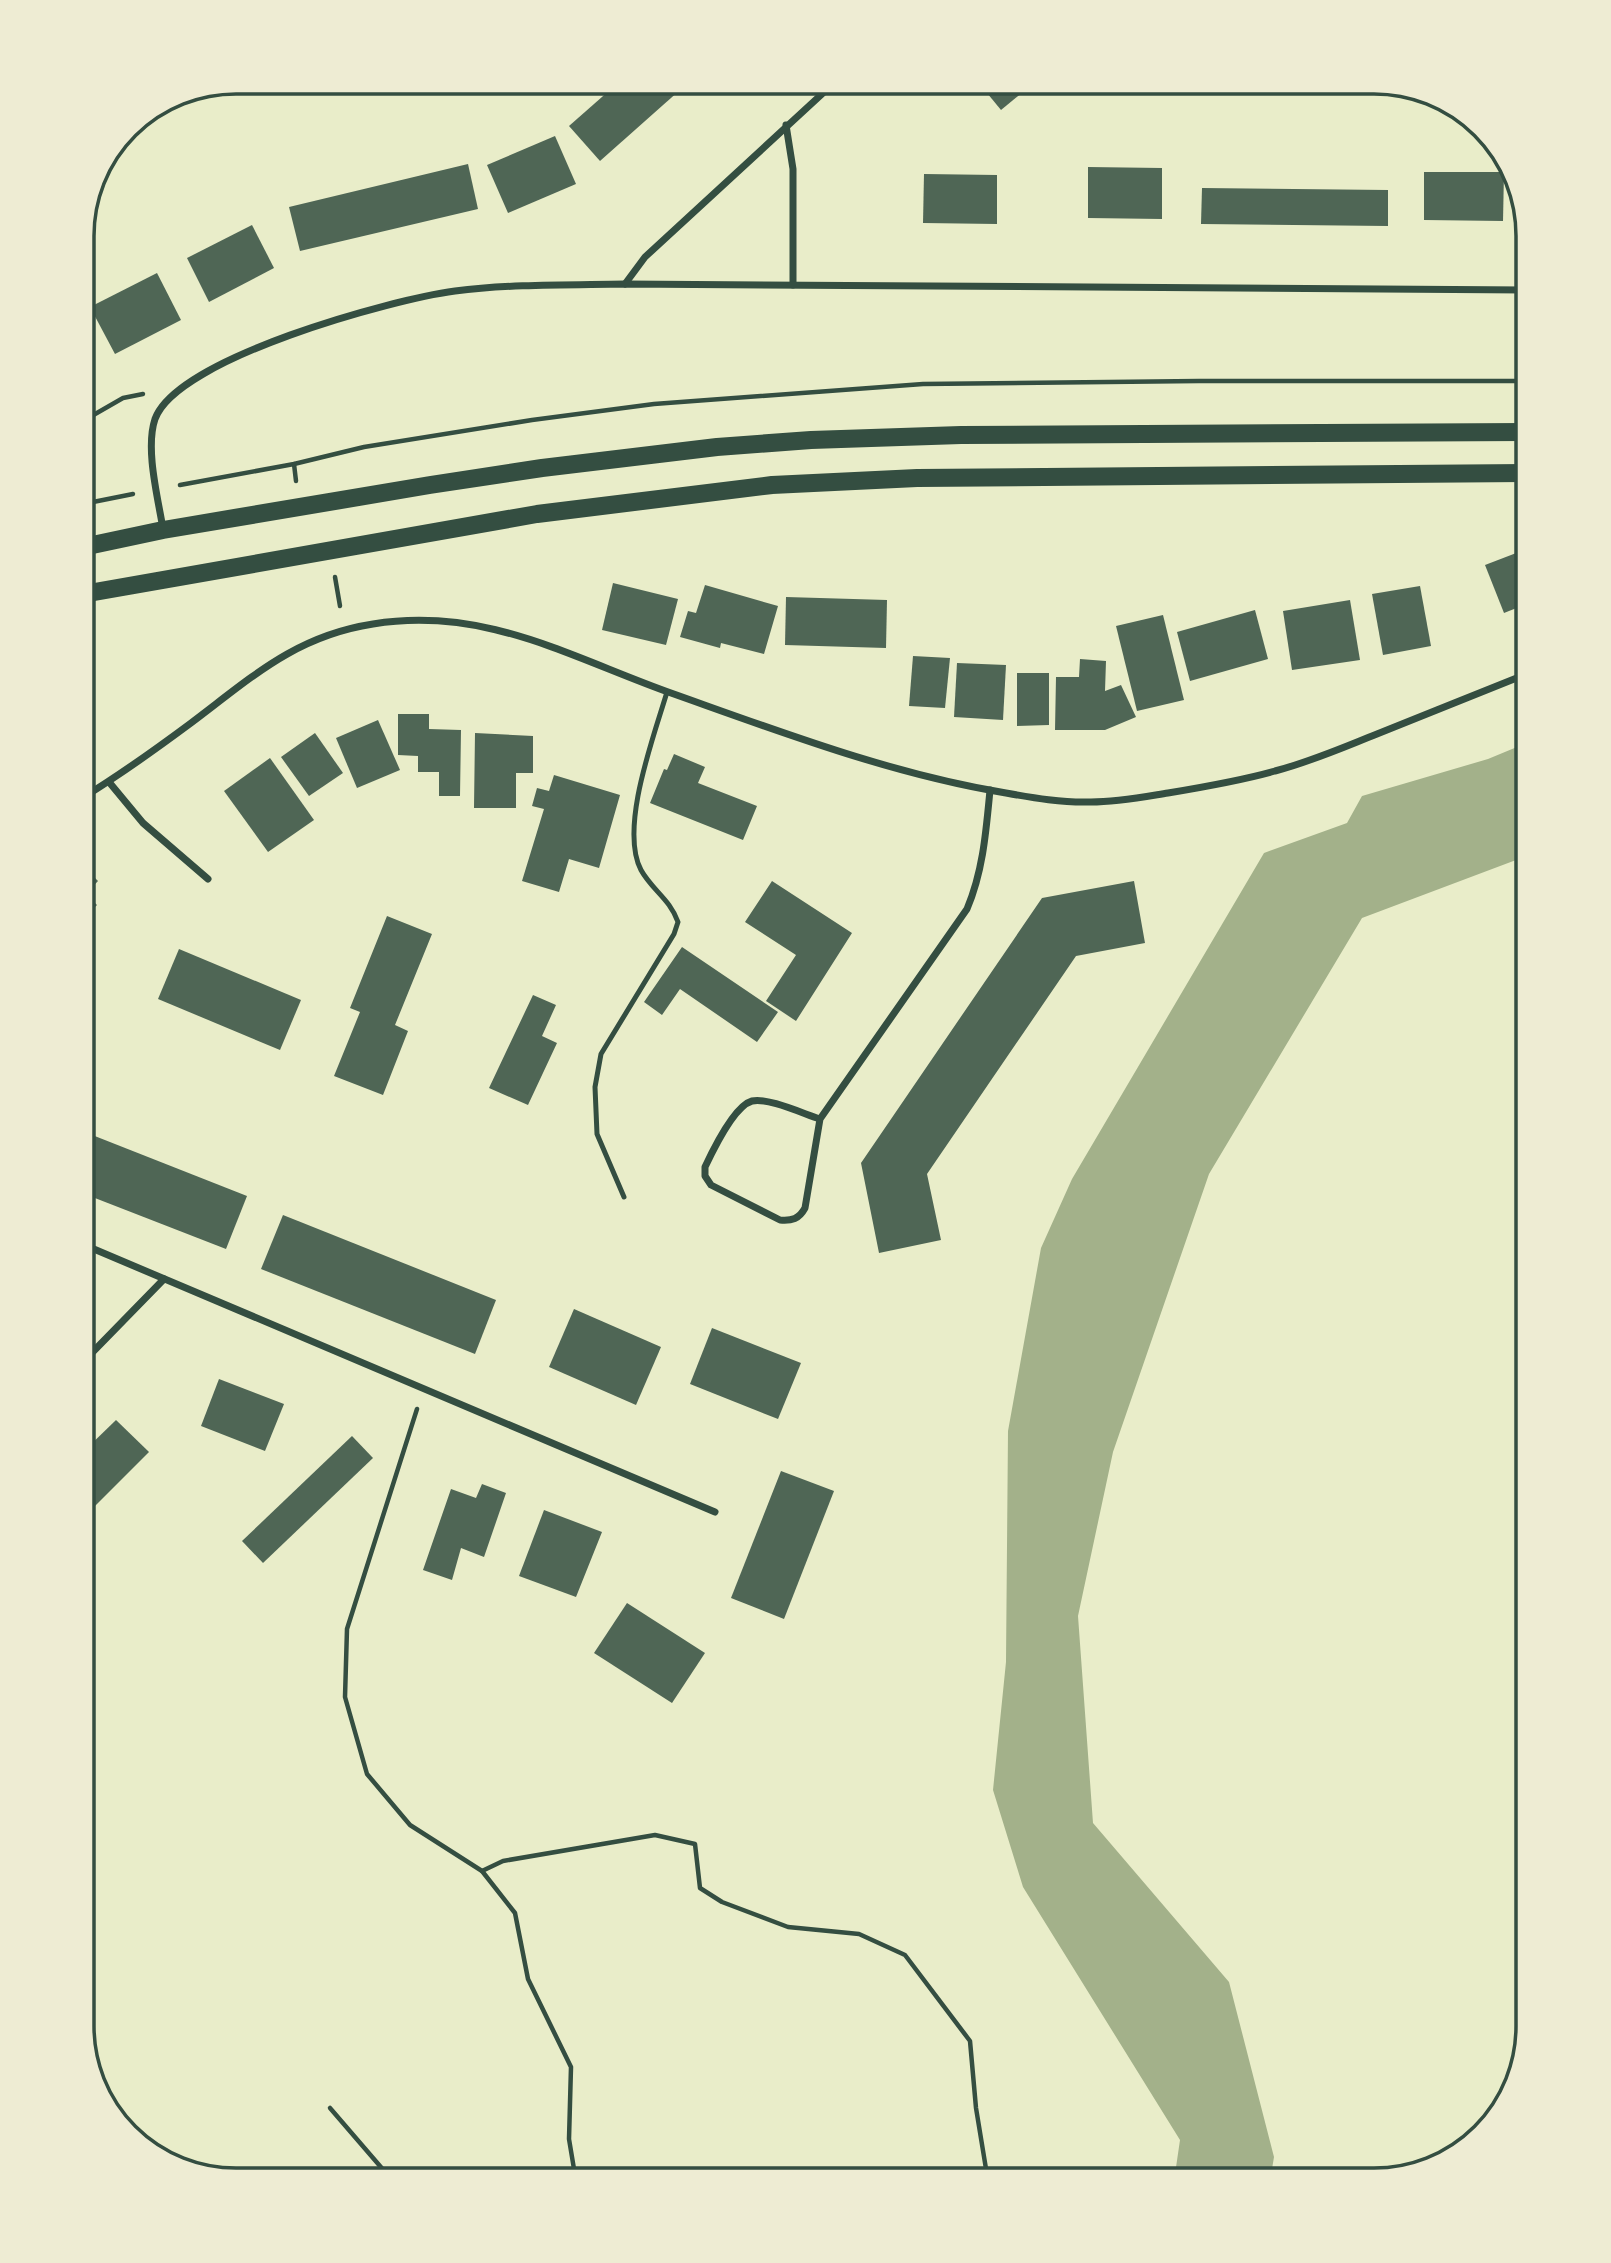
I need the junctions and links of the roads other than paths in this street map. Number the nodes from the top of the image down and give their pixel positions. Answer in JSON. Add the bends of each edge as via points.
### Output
{"nodes":[{"id":1,"x":820,"y":95,"type":"edge"},
{"id":2,"x":786,"y":125,"type":"junction"},
{"id":3,"x":625,"y":284,"type":"junction"},
{"id":4,"x":793,"y":285,"type":"junction"},
{"id":5,"x":1516,"y":290,"type":"edge"},
{"id":6,"x":1516,"y":432,"type":"edge"},
{"id":7,"x":1516,"y":473,"type":"edge"},
{"id":8,"x":163,"y":530,"type":"junction"},
{"id":9,"x":95,"y":544,"type":"edge"},
{"id":10,"x":95,"y":592,"type":"edge"},
{"id":11,"x":1516,"y":678,"type":"edge"},
{"id":12,"x":667,"y":692,"type":"junction"},
{"id":13,"x":109,"y":782,"type":"junction"},
{"id":14,"x":95,"y":790,"type":"edge"},
{"id":15,"x":989,"y":790,"type":"junction"},
{"id":16,"x":208,"y":879,"type":"dead end"},
{"id":17,"x":820,"y":1119,"type":"junction"},
{"id":18,"x":624,"y":1197,"type":"dead end"},
{"id":19,"x":94,"y":1249,"type":"edge"},
{"id":20,"x":164,"y":1279,"type":"junction"},
{"id":21,"x":94,"y":1350,"type":"edge"},
{"id":22,"x":715,"y":1512,"type":"dead end"}],
"edges":[{"from":1,"to":2,"type":"street"},
{"from":2,"to":3,"type":"street","via":[[645,257]]},
{"from":2,"to":4,"type":"street","via":[[793,169]]},
{"from":3,"to":4,"type":"street"},
{"from":3,"to":8,"type":"street","via":[[515,286],[413,297],[347,315],[219,364],[167,399],[156,417],[154,467]]},
{"from":4,"to":5,"type":"street"},
{"from":6,"to":8,"type":"main road","via":[[811,440],[542,468]]},
{"from":7,"to":10,"type":"main road","via":[[917,478],[772,485],[537,514]]},
{"from":8,"to":9,"type":"main road"},
{"from":11,"to":15,"type":"street","via":[[1332,752],[1223,784],[1091,803]]},
{"from":12,"to":13,"type":"street","via":[[536,640],[493,628],[432,620],[370,624],[324,637],[275,659]]},
{"from":12,"to":15,"type":"street","via":[[874,762]]},
{"from":12,"to":18,"type":"lane","via":[[633,828],[642,870],[678,922],[601,1054],[595,1087],[597,1134]]},
{"from":13,"to":14,"type":"street"},
{"from":13,"to":16,"type":"street","via":[[143,823]]},
{"from":15,"to":17,"type":"street","via":[[985,846],[967,909]]},
{"from":17,"to":17,"type":"street","via":[[753,1100],[740,1107],[705,1167],[705,1176],[711,1185],[780,1220],[791,1221],[805,1208]]},
{"from":19,"to":20,"type":"street"},
{"from":20,"to":21,"type":"street"},
{"from":20,"to":22,"type":"street"}]}
